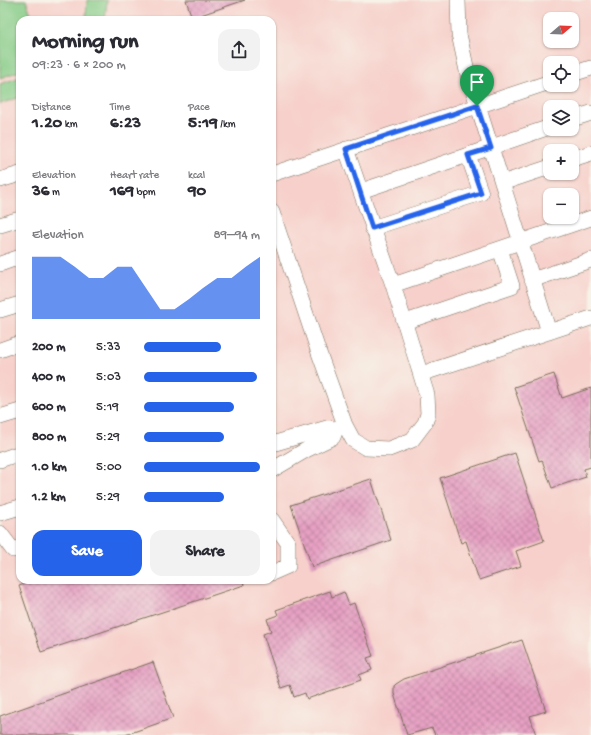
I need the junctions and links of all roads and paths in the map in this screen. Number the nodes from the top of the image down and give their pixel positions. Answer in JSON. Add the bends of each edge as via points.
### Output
{"nodes":[{"id":1,"x":458,"y":0,"type":"edge"},
{"id":2,"x":591,"y":68,"type":"edge"},
{"id":3,"x":579,"y":72,"type":"edge"},
{"id":4,"x":543,"y":84,"type":"edge"},
{"id":5,"x":477,"y":106,"type":"junction"},
{"id":6,"x":591,"y":113,"type":"edge"},
{"id":7,"x":579,"y":117,"type":"edge"},
{"id":8,"x":543,"y":129,"type":"edge"},
{"id":9,"x":491,"y":148,"type":"junction"},
{"id":10,"x":346,"y":149,"type":"junction"},
{"id":11,"x":591,"y":153,"type":"edge"},
{"id":12,"x":468,"y":155,"type":"junction"},
{"id":13,"x":579,"y":157,"type":"edge"},
{"id":14,"x":543,"y":169,"type":"edge"},
{"id":15,"x":276,"y":173,"type":"edge"},
{"id":16,"x":16,"y":175,"type":"edge"},
{"id":17,"x":0,"y":180,"type":"edge"},
{"id":18,"x":502,"y":183,"type":"junction"},
{"id":19,"x":360,"y":191,"type":"junction"},
{"id":20,"x":591,"y":218,"type":"edge"},
{"id":21,"x":16,"y":220,"type":"edge"},
{"id":22,"x":276,"y":224,"type":"edge"},
{"id":23,"x":0,"y":226,"type":"edge"},
{"id":24,"x":372,"y":228,"type":"junction"},
{"id":25,"x":520,"y":242,"type":"junction"},
{"id":26,"x":500,"y":249,"type":"junction"},
{"id":27,"x":16,"y":258,"type":"edge"},
{"id":28,"x":591,"y":260,"type":"edge"},
{"id":29,"x":0,"y":264,"type":"edge"},
{"id":30,"x":532,"y":280,"type":"junction"},
{"id":31,"x":393,"y":285,"type":"junction"},
{"id":32,"x":16,"y":305,"type":"edge"},
{"id":33,"x":0,"y":310,"type":"edge"},
{"id":34,"x":591,"y":318,"type":"edge"},
{"id":35,"x":405,"y":322,"type":"junction"},
{"id":36,"x":549,"y":332,"type":"junction"},
{"id":37,"x":16,"y":345,"type":"edge"},
{"id":38,"x":0,"y":350,"type":"edge"},
{"id":39,"x":421,"y":374,"type":"junction"},
{"id":40,"x":16,"y":412,"type":"edge"},
{"id":41,"x":0,"y":417,"type":"edge"},
{"id":42,"x":341,"y":427,"type":"junction"},
{"id":43,"x":276,"y":443,"type":"edge"},
{"id":44,"x":16,"y":454,"type":"edge"},
{"id":45,"x":0,"y":460,"type":"edge"},
{"id":46,"x":276,"y":468,"type":"edge"},
{"id":47,"x":16,"y":508,"type":"edge"},
{"id":48,"x":0,"y":513,"type":"edge"},
{"id":49,"x":276,"y":526,"type":"edge"},
{"id":50,"x":0,"y":533,"type":"edge"},
{"id":51,"x":16,"y":549,"type":"edge"},
{"id":52,"x":276,"y":572,"type":"edge"}],
"edges":[{"from":1,"to":5,"type":"lane","via":[[459,34]]},
{"from":2,"to":3,"type":"lane"},
{"from":4,"to":5,"type":"lane"},
{"from":5,"to":9,"type":"lane"},
{"from":5,"to":10,"type":"lane"},
{"from":6,"to":7,"type":"lane"},
{"from":8,"to":9,"type":"lane"},
{"from":9,"to":12,"type":"lane"},
{"from":9,"to":18,"type":"lane"},
{"from":10,"to":15,"type":"lane"},
{"from":10,"to":19,"type":"lane"},
{"from":11,"to":13,"type":"lane"},
{"from":12,"to":19,"type":"lane"},
{"from":12,"to":24,"type":"lane","via":[[481,193]]},
{"from":14,"to":18,"type":"lane"},
{"from":16,"to":17,"type":"lane"},
{"from":18,"to":25,"type":"lane"},
{"from":19,"to":24,"type":"lane"},
{"from":20,"to":25,"type":"lane"},
{"from":21,"to":23,"type":"lane"},
{"from":22,"to":42,"type":"lane"},
{"from":24,"to":31,"type":"lane"},
{"from":25,"to":26,"type":"lane"},
{"from":25,"to":30,"type":"lane"},
{"from":26,"to":31,"type":"lane"},
{"from":26,"to":35,"type":"lane","via":[[512,286]]},
{"from":27,"to":29,"type":"lane"},
{"from":28,"to":30,"type":"lane"},
{"from":30,"to":36,"type":"lane"},
{"from":31,"to":35,"type":"lane"},
{"from":32,"to":33,"type":"lane"},
{"from":34,"to":36,"type":"lane"},
{"from":35,"to":39,"type":"lane"},
{"from":36,"to":39,"type":"lane"},
{"from":37,"to":38,"type":"lane"},
{"from":39,"to":42,"type":"lane","via":[[427,395],[428,414],[425,423],[412,440],[389,449],[366,448],[353,440]]},
{"from":40,"to":41,"type":"lane"},
{"from":42,"to":43,"type":"lane","via":[[328,428]]},
{"from":42,"to":46,"type":"lane","via":[[333,436]]},
{"from":44,"to":45,"type":"lane"},
{"from":47,"to":48,"type":"lane"},
{"from":49,"to":52,"type":"lane","via":[[288,543],[288,566]]},
{"from":50,"to":51,"type":"lane","via":[[13,550]]}]}
